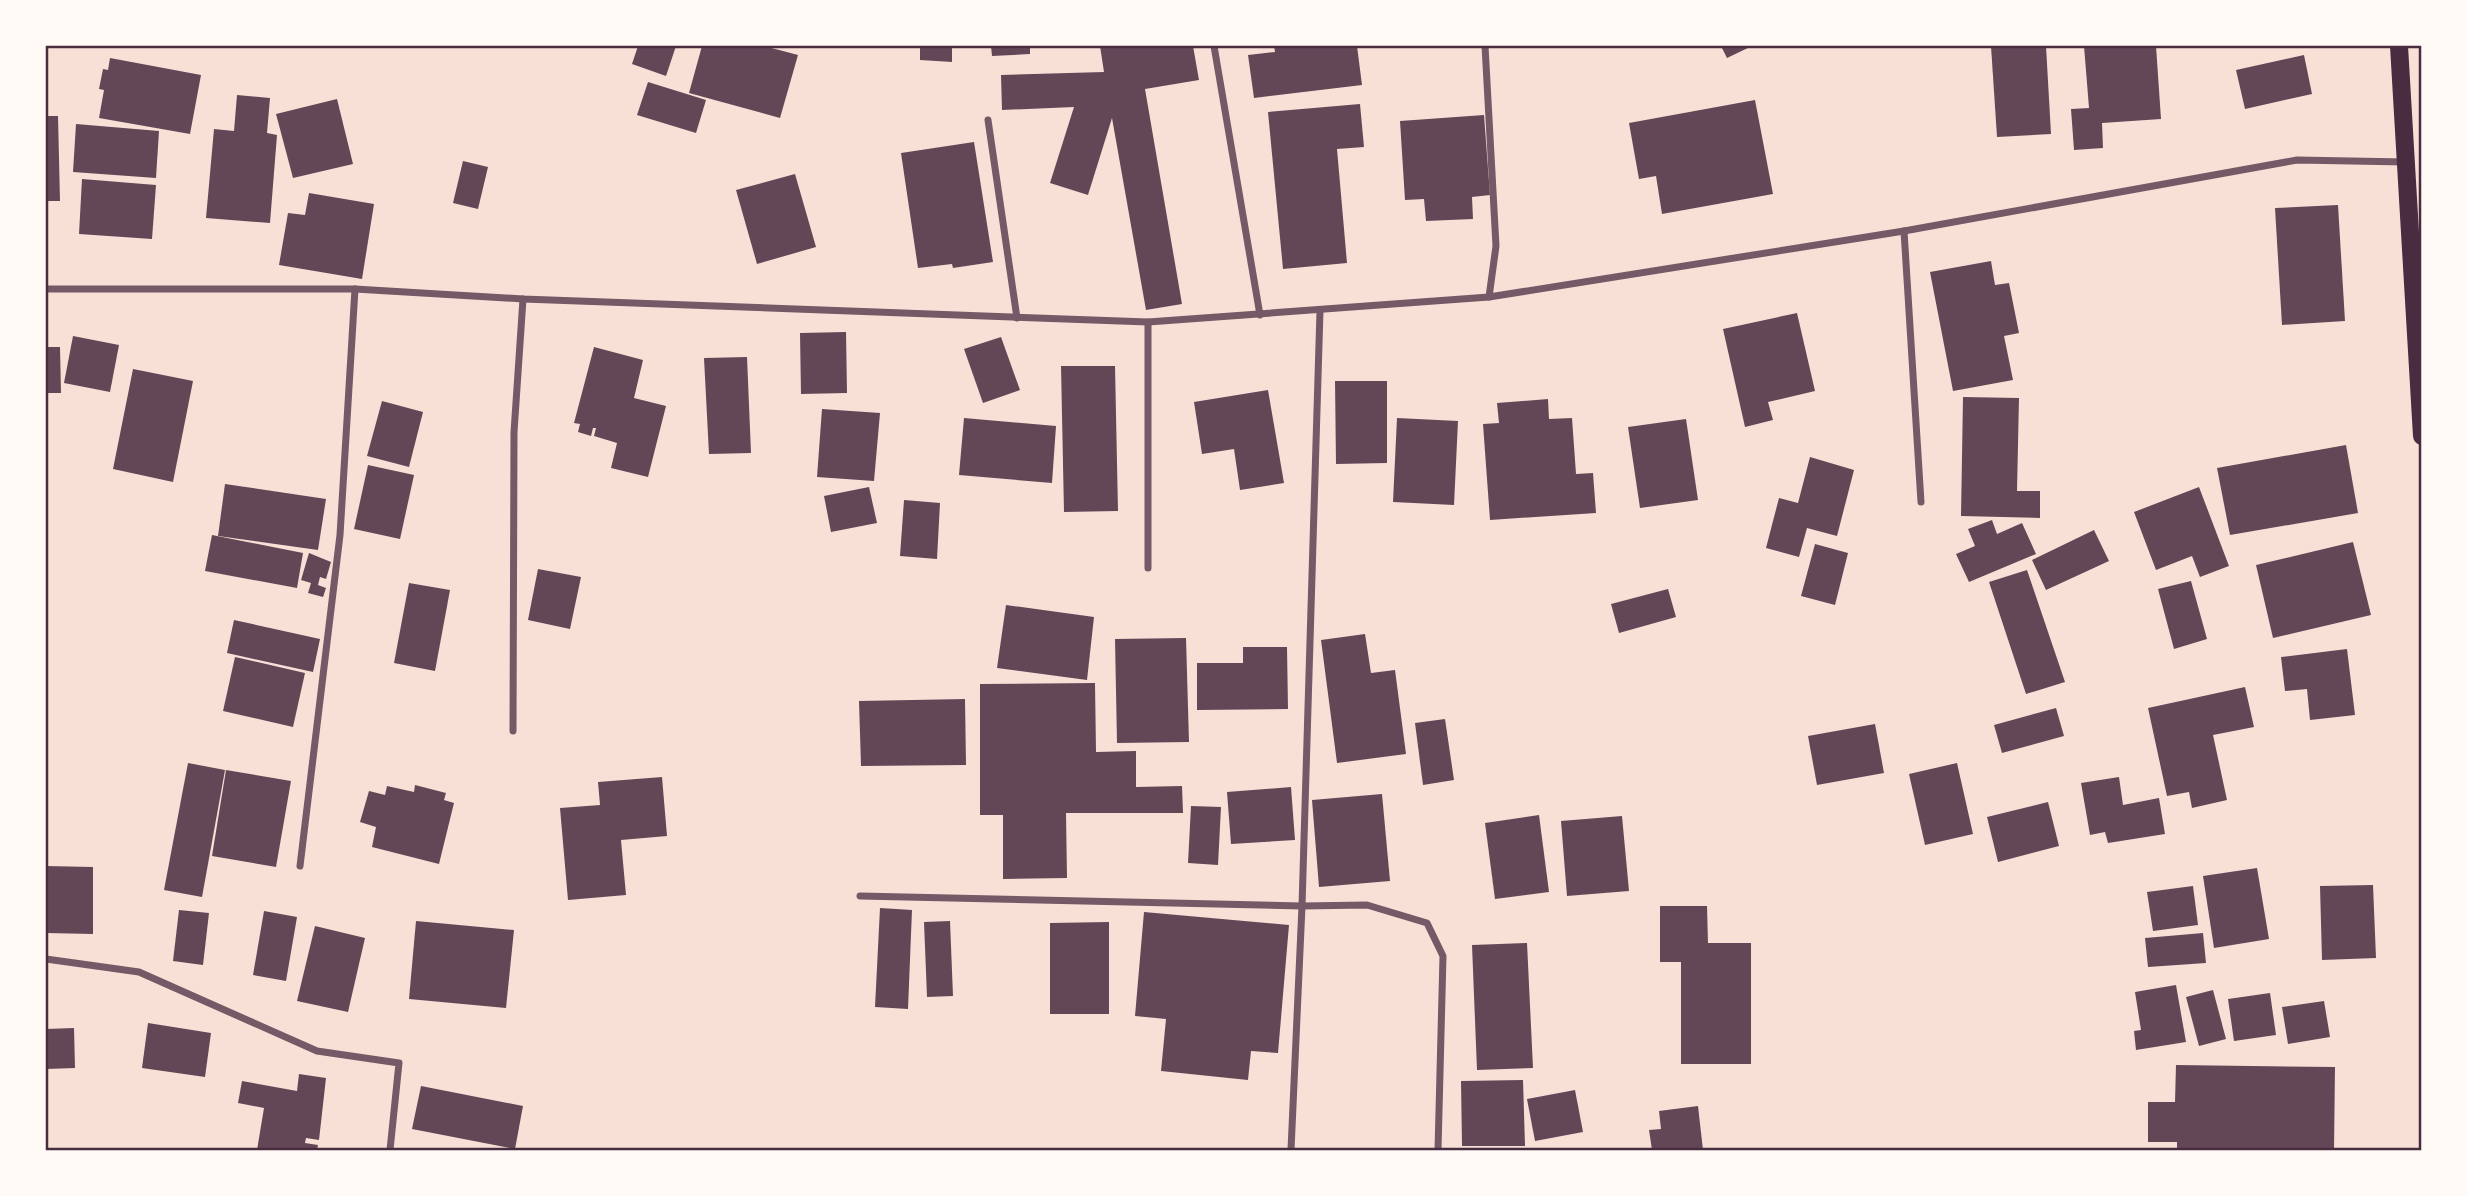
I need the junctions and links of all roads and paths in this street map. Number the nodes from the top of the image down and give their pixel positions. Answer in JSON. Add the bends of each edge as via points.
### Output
{"nodes":[{"id":1,"x":1214,"y":46,"type":"edge"},
{"id":2,"x":1485,"y":46,"type":"edge"},
{"id":3,"x":2399,"y":46,"type":"edge"},
{"id":4,"x":988,"y":120,"type":"dead end"},
{"id":5,"x":2407,"y":162,"type":"junction"},
{"id":6,"x":1904,"y":231,"type":"junction"},
{"id":7,"x":46,"y":289,"type":"edge"},
{"id":8,"x":355,"y":289,"type":"junction"},
{"id":9,"x":1489,"y":297,"type":"junction"},
{"id":10,"x":523,"y":299,"type":"junction"},
{"id":11,"x":1320,"y":310,"type":"junction"},
{"id":12,"x":1260,"y":315,"type":"junction"},
{"id":13,"x":1017,"y":318,"type":"junction"},
{"id":14,"x":1147,"y":322,"type":"junction"},
{"id":15,"x":2421,"y":436,"type":"edge"},
{"id":16,"x":1921,"y":502,"type":"dead end"},
{"id":17,"x":1148,"y":568,"type":"dead end"},
{"id":18,"x":513,"y":731,"type":"dead end"},
{"id":19,"x":300,"y":866,"type":"dead end"},
{"id":20,"x":860,"y":896,"type":"dead end"},
{"id":21,"x":1302,"y":906,"type":"junction"},
{"id":22,"x":46,"y":959,"type":"edge"},
{"id":23,"x":390,"y":1150,"type":"edge"},
{"id":24,"x":1290,"y":1150,"type":"edge"},
{"id":25,"x":1438,"y":1150,"type":"edge"}],
"edges":[{"from":1,"to":12,"type":"street"},
{"from":2,"to":9,"type":"street","via":[[1496,246]]},
{"from":3,"to":5,"type":"main road"},
{"from":4,"to":13,"type":"street"},
{"from":5,"to":6,"type":"street","via":[[2297,160]]},
{"from":5,"to":15,"type":"main road"},
{"from":6,"to":9,"type":"street"},
{"from":6,"to":16,"type":"street"},
{"from":7,"to":8,"type":"street"},
{"from":8,"to":10,"type":"street"},
{"from":8,"to":19,"type":"street","via":[[340,535]]},
{"from":9,"to":11,"type":"street"},
{"from":10,"to":13,"type":"street"},
{"from":10,"to":18,"type":"street","via":[[514,432]]},
{"from":11,"to":12,"type":"street"},
{"from":11,"to":21,"type":"street"},
{"from":12,"to":14,"type":"street"},
{"from":13,"to":14,"type":"street"},
{"from":14,"to":17,"type":"street"},
{"from":20,"to":21,"type":"street"},
{"from":21,"to":24,"type":"street"},
{"from":21,"to":25,"type":"street","via":[[1367,905],[1427,923],[1443,956]]},
{"from":22,"to":23,"type":"street","via":[[139,972],[317,1051],[399,1063]]}]}
